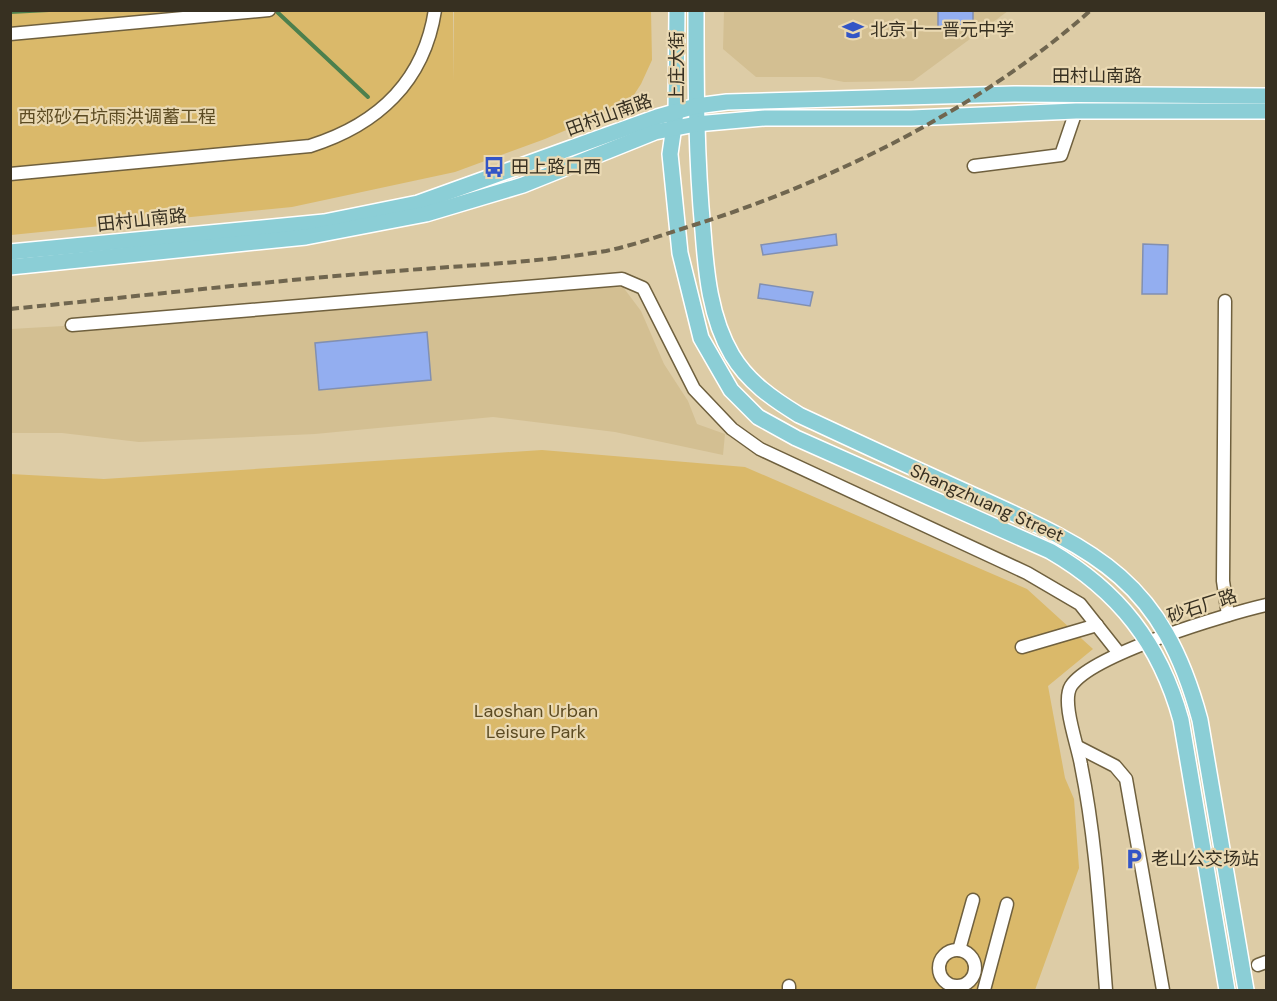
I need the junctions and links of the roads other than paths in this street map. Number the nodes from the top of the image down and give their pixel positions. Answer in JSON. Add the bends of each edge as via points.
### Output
{"nodes":[{"id":1,"x":435,"y":10,"type":"edge"},
{"id":2,"x":677,"y":10,"type":"edge"},
{"id":3,"x":696,"y":10,"type":"edge"},
{"id":4,"x":269,"y":11,"type":"edge"},
{"id":5,"x":10,"y":34,"type":"edge"},
{"id":6,"x":1266,"y":96,"type":"edge"},
{"id":7,"x":696,"y":106,"type":"junction"},
{"id":8,"x":1076,"y":111,"type":"junction"},
{"id":9,"x":1266,"y":111,"type":"edge"},
{"id":10,"x":676,"y":112,"type":"junction"},
{"id":11,"x":696,"y":123,"type":"junction"},
{"id":12,"x":675,"y":128,"type":"junction"},
{"id":13,"x":974,"y":166,"type":"dead end"},
{"id":14,"x":10,"y":174,"type":"edge"},
{"id":15,"x":10,"y":252,"type":"edge"},
{"id":16,"x":10,"y":267,"type":"edge"},
{"id":17,"x":1225,"y":301,"type":"dead end"},
{"id":18,"x":72,"y":325,"type":"dead end"},
{"id":19,"x":1266,"y":605,"type":"edge"},
{"id":20,"x":1228,"y":615,"type":"junction"},
{"id":21,"x":1097,"y":625,"type":"junction"},
{"id":22,"x":1168,"y":636,"type":"junction"},
{"id":23,"x":1148,"y":642,"type":"junction"},
{"id":24,"x":1022,"y":647,"type":"dead end"},
{"id":25,"x":1118,"y":652,"type":"junction"},
{"id":26,"x":1078,"y":747,"type":"junction"},
{"id":27,"x":973,"y":900,"type":"dead end"},
{"id":28,"x":1007,"y":904,"type":"dead end"},
{"id":29,"x":959,"y":950,"type":"junction"},
{"id":30,"x":952,"y":988,"type":"edge"},
{"id":31,"x":984,"y":990,"type":"edge"},
{"id":32,"x":1106,"y":990,"type":"edge"},
{"id":33,"x":1163,"y":990,"type":"edge"},
{"id":34,"x":1227,"y":990,"type":"edge"},
{"id":35,"x":1246,"y":990,"type":"edge"}],
"edges":[{"from":1,"to":14,"type":"street","via":[[427,45],[411,77],[370,119],[340,137],[310,146]]},
{"from":2,"to":10,"type":"main road","name":"上庄大街"},
{"from":3,"to":7,"type":"main road","name":"上庄大街"},
{"from":4,"to":5,"type":"street"},
{"from":6,"to":7,"type":"main road","name":"田村山南路","via":[[1014,94]]},
{"from":7,"to":10,"type":"main road","name":"田村山南路"},
{"from":7,"to":11,"type":"main road","name":"上庄大街"},
{"from":8,"to":9,"type":"main road","name":"田村山南路"},
{"from":8,"to":11,"type":"main road","name":"田村山南路"},
{"from":8,"to":13,"type":"street","via":[[1061,154]]},
{"from":10,"to":12,"type":"main road","name":"Shangzhuang Street"},
{"from":10,"to":15,"type":"main road","name":"田村山南路","via":[[408,205],[324,222]]},
{"from":11,"to":12,"type":"main road","name":"田村山南路"},
{"from":11,"to":22,"type":"main road","name":"Shangzhuang Street","via":[[710,293],[722,335],[744,373],[770,398],[799,415],[1035,523],[1096,556],[1134,589]]},
{"from":12,"to":16,"type":"main road","name":"田村山南路","via":[[655,132],[523,185],[426,214],[306,237]]},
{"from":12,"to":23,"type":"main road","name":"Shangzhuang Street","via":[[670,154],[680,254],[701,338],[731,390],[758,417],[796,438],[1083,570],[1102,585]]},
{"from":17,"to":20,"type":"street","via":[[1223,581]]},
{"from":18,"to":21,"type":"street","via":[[622,279],[643,288],[694,389],[750,443],[1028,573],[1080,604]]},
{"from":19,"to":20,"type":"street","name":"砂石厂路"},
{"from":20,"to":22,"type":"street","name":"砂石厂路"},
{"from":21,"to":24,"type":"street"},
{"from":21,"to":25,"type":"street"},
{"from":22,"to":23,"type":"street","name":"砂石厂路"},
{"from":22,"to":35,"type":"main road","name":"Shangzhuang Street","via":[[1188,677],[1200,720]]},
{"from":23,"to":25,"type":"street","name":"砂石厂路"},
{"from":23,"to":34,"type":"main road","name":"Shangzhuang Street","via":[[1171,683],[1181,720]]},
{"from":25,"to":26,"type":"street","name":"砂石厂路","via":[[1069,688],[1069,713]]},
{"from":26,"to":32,"type":"street","via":[[1096,867]]},
{"from":26,"to":33,"type":"street","via":[[1115,766],[1126,778]]},
{"from":27,"to":29,"type":"street"},
{"from":28,"to":31,"type":"street"},
{"from":29,"to":30,"type":"street","via":[[947,952],[939,962],[939,974]]},
{"from":29,"to":30,"type":"street","via":[[969,955],[974,971],[964,984]]}]}
